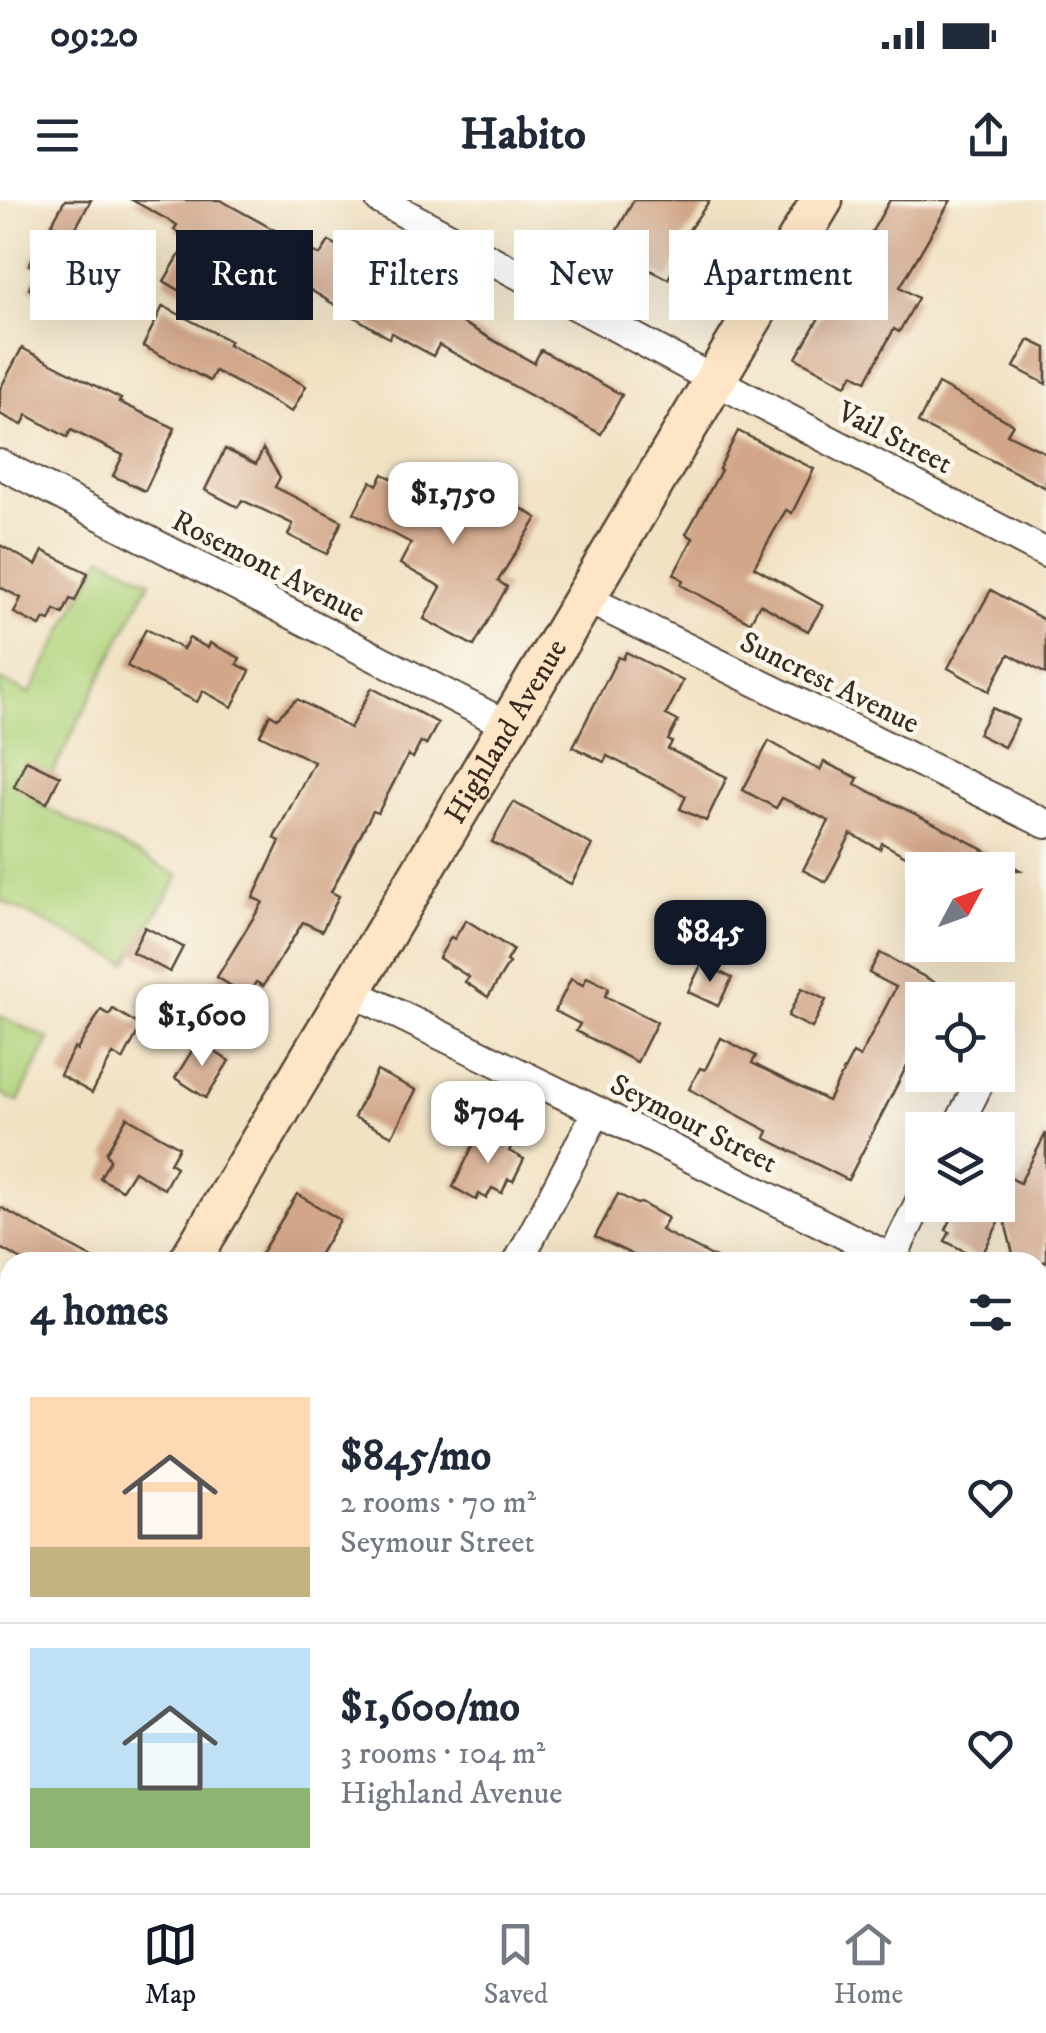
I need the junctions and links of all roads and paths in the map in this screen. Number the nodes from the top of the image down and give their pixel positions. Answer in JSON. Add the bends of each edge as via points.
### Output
{"nodes":[{"id":1,"x":380,"y":200,"type":"edge"},
{"id":2,"x":822,"y":200,"type":"edge"},
{"id":3,"x":714,"y":380,"type":"junction"},
{"id":4,"x":0,"y":464,"type":"edge"},
{"id":5,"x":1046,"y":552,"type":"edge"},
{"id":6,"x":585,"y":598,"type":"junction"},
{"id":7,"x":508,"y":726,"type":"junction"},
{"id":8,"x":1046,"y":824,"type":"edge"},
{"id":9,"x":350,"y":991,"type":"junction"},
{"id":10,"x":597,"y":1111,"type":"junction"},
{"id":11,"x":911,"y":1222,"type":"edge"},
{"id":12,"x":195,"y":1252,"type":"edge"},
{"id":13,"x":523,"y":1252,"type":"edge"},
{"id":14,"x":876,"y":1252,"type":"edge"},
{"id":15,"x":898,"y":1252,"type":"edge"}],
"edges":[{"from":1,"to":3,"type":"street","name":"Vail Street"},
{"from":2,"to":3,"type":"main road","name":"Highland Avenue"},
{"from":3,"to":5,"type":"street","name":"Vail Street"},
{"from":3,"to":6,"type":"main road","name":"Highland Avenue"},
{"from":4,"to":7,"type":"street","name":"Rosemont Avenue"},
{"from":6,"to":7,"type":"main road","name":"Highland Avenue"},
{"from":6,"to":8,"type":"street","name":"Suncrest Avenue"},
{"from":7,"to":9,"type":"main road","name":"Highland Avenue"},
{"from":9,"to":10,"type":"street","name":"Seymour Street"},
{"from":9,"to":12,"type":"main road","name":"Highland Avenue"},
{"from":10,"to":13,"type":"street"},
{"from":10,"to":14,"type":"street","name":"Seymour Street"},
{"from":11,"to":15,"type":"street"}]}
